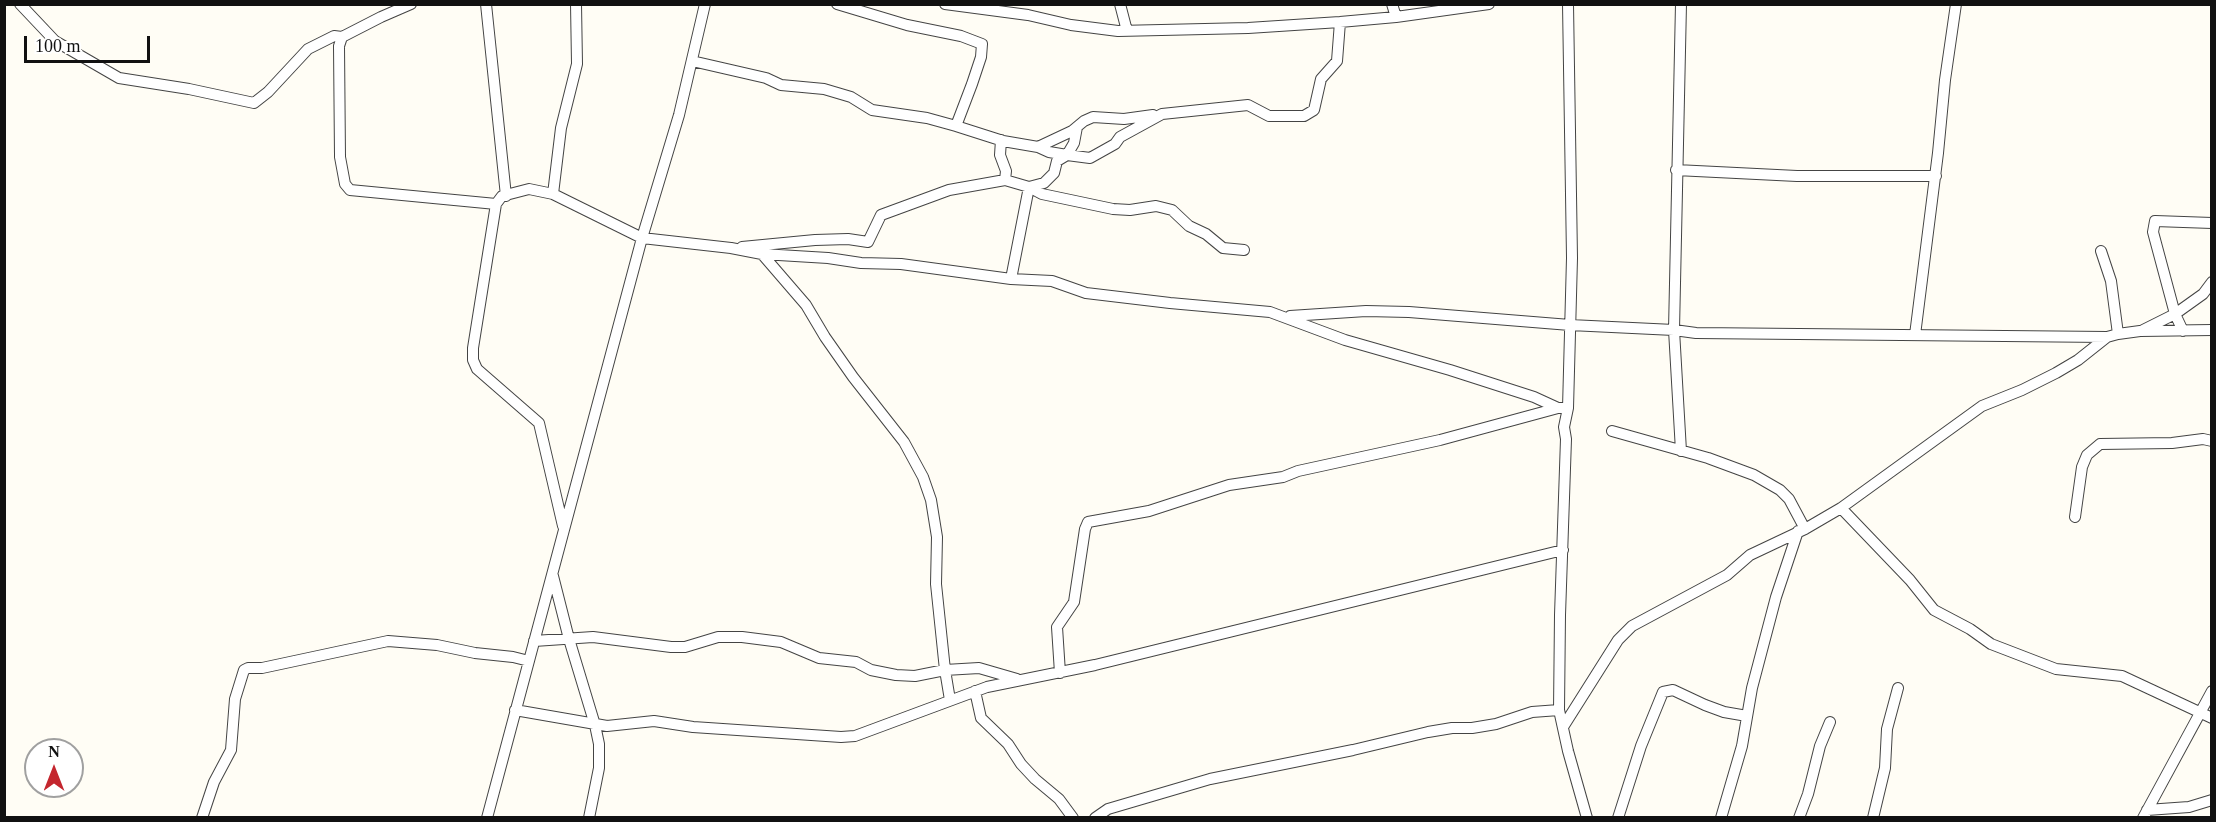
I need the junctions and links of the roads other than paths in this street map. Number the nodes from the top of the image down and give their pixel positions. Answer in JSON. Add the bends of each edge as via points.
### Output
{"nodes":[{"id":1,"x":411,"y":4,"type":"edge"},
{"id":2,"x":486,"y":4,"type":"edge"},
{"id":3,"x":576,"y":4,"type":"edge"},
{"id":4,"x":705,"y":4,"type":"edge"},
{"id":5,"x":837,"y":4,"type":"edge"},
{"id":6,"x":945,"y":4,"type":"edge"},
{"id":7,"x":1120,"y":4,"type":"edge"},
{"id":8,"x":1392,"y":4,"type":"edge"},
{"id":9,"x":1489,"y":4,"type":"edge"},
{"id":10,"x":1568,"y":4,"type":"edge"},
{"id":11,"x":1680,"y":4,"type":"edge"},
{"id":12,"x":1956,"y":4,"type":"edge"},
{"id":13,"x":23,"y":6,"type":"edge"},
{"id":14,"x":1396,"y":17,"type":"junction"},
{"id":15,"x":1340,"y":22,"type":"junction"},
{"id":16,"x":1127,"y":31,"type":"junction"},
{"id":17,"x":342,"y":37,"type":"junction"},
{"id":18,"x":692,"y":61,"type":"junction"},
{"id":19,"x":1162,"y":114,"type":"junction"},
{"id":20,"x":956,"y":126,"type":"junction"},
{"id":21,"x":1077,"y":127,"type":"junction"},
{"id":22,"x":1001,"y":140,"type":"junction"},
{"id":23,"x":1038,"y":147,"type":"junction"},
{"id":24,"x":1068,"y":155,"type":"junction"},
{"id":25,"x":1676,"y":170,"type":"junction"},
{"id":26,"x":1936,"y":176,"type":"junction"},
{"id":27,"x":1005,"y":180,"type":"junction"},
{"id":28,"x":1029,"y":187,"type":"junction"},
{"id":29,"x":553,"y":194,"type":"junction"},
{"id":30,"x":506,"y":196,"type":"junction"},
{"id":31,"x":496,"y":204,"type":"junction"},
{"id":32,"x":2211,"y":223,"type":"edge"},
{"id":33,"x":642,"y":238,"type":"junction"},
{"id":34,"x":731,"y":248,"type":"junction"},
{"id":35,"x":1244,"y":250,"type":"dead end"},
{"id":36,"x":2101,"y":251,"type":"dead end"},
{"id":37,"x":762,"y":254,"type":"junction"},
{"id":38,"x":1011,"y":279,"type":"junction"},
{"id":39,"x":2211,"y":282,"type":"edge"},
{"id":40,"x":2175,"y":314,"type":"junction"},
{"id":41,"x":1286,"y":316,"type":"junction"},
{"id":42,"x":1570,"y":325,"type":"junction"},
{"id":43,"x":1674,"y":330,"type":"junction"},
{"id":44,"x":2211,"y":330,"type":"edge"},
{"id":45,"x":2140,"y":331,"type":"junction"},
{"id":46,"x":2183,"y":331,"type":"junction"},
{"id":47,"x":1915,"y":335,"type":"junction"},
{"id":48,"x":2113,"y":336,"type":"junction"},
{"id":49,"x":1563,"y":408,"type":"junction"},
{"id":50,"x":1612,"y":431,"type":"dead end"},
{"id":51,"x":2211,"y":441,"type":"edge"},
{"id":52,"x":1681,"y":451,"type":"junction"},
{"id":53,"x":1841,"y":508,"type":"junction"},
{"id":54,"x":2075,"y":517,"type":"dead end"},
{"id":55,"x":564,"y":529,"type":"junction"},
{"id":56,"x":1802,"y":530,"type":"junction"},
{"id":57,"x":1563,"y":550,"type":"junction"},
{"id":58,"x":552,"y":573,"type":"junction"},
{"id":59,"x":569,"y":639,"type":"junction"},
{"id":60,"x":534,"y":641,"type":"junction"},
{"id":61,"x":529,"y":661,"type":"junction"},
{"id":62,"x":945,"y":670,"type":"junction"},
{"id":63,"x":1060,"y":673,"type":"junction"},
{"id":64,"x":1020,"y":679,"type":"junction"},
{"id":65,"x":1898,"y":688,"type":"dead end"},
{"id":66,"x":975,"y":691,"type":"junction"},
{"id":67,"x":2211,"y":691,"type":"edge"},
{"id":68,"x":950,"y":700,"type":"junction"},
{"id":69,"x":515,"y":710,"type":"junction"},
{"id":70,"x":1559,"y":710,"type":"junction"},
{"id":71,"x":2200,"y":711,"type":"junction"},
{"id":72,"x":1747,"y":716,"type":"junction"},
{"id":73,"x":2211,"y":718,"type":"edge"},
{"id":74,"x":1830,"y":722,"type":"dead end"},
{"id":75,"x":595,"y":725,"type":"junction"},
{"id":76,"x":1563,"y":727,"type":"junction"},
{"id":77,"x":2211,"y":800,"type":"edge"},
{"id":78,"x":2145,"y":814,"type":"edge"},
{"id":79,"x":593,"y":817,"type":"edge"},
{"id":80,"x":202,"y":818,"type":"edge"},
{"id":81,"x":487,"y":818,"type":"edge"},
{"id":82,"x":1073,"y":818,"type":"edge"},
{"id":83,"x":1095,"y":818,"type":"edge"},
{"id":84,"x":1587,"y":818,"type":"edge"},
{"id":85,"x":1618,"y":818,"type":"edge"},
{"id":86,"x":1722,"y":818,"type":"edge"},
{"id":87,"x":1799,"y":818,"type":"edge"},
{"id":88,"x":1873,"y":818,"type":"edge"}],
"edges":[{"from":1,"to":17,"type":"street"},
{"from":2,"to":30,"type":"street"},
{"from":3,"to":29,"type":"street","via":[[577,64],[561,128]]},
{"from":4,"to":18,"type":"street"},
{"from":5,"to":20,"type":"street","via":[[982,44]]},
{"from":6,"to":16,"type":"street"},
{"from":7,"to":16,"type":"street"},
{"from":8,"to":14,"type":"street"},
{"from":9,"to":14,"type":"street"},
{"from":10,"to":42,"type":"street"},
{"from":11,"to":25,"type":"street"},
{"from":12,"to":26,"type":"street"},
{"from":13,"to":17,"type":"street","via":[[55,41],[118,78],[254,103],[308,49],[334,36]]},
{"from":14,"to":15,"type":"street"},
{"from":15,"to":16,"type":"street"},
{"from":15,"to":19,"type":"street","via":[[1337,61],[1321,79],[1316,106],[1304,116],[1269,117],[1248,105]]},
{"from":17,"to":31,"type":"street","via":[[340,157],[345,184],[350,190]]},
{"from":18,"to":20,"type":"street","via":[[781,85],[833,92],[851,97],[872,110]]},
{"from":18,"to":33,"type":"street","via":[[680,115]]},
{"from":19,"to":21,"type":"street","via":[[1124,119],[1093,117]]},
{"from":19,"to":24,"type":"street","via":[[1090,158]]},
{"from":20,"to":22,"type":"street"},
{"from":21,"to":23,"type":"street"},
{"from":21,"to":24,"type":"street"},
{"from":22,"to":23,"type":"street"},
{"from":22,"to":27,"type":"street"},
{"from":23,"to":24,"type":"street"},
{"from":24,"to":28,"type":"street","via":[[1057,161],[1054,173],[1044,183]]},
{"from":25,"to":26,"type":"street"},
{"from":25,"to":43,"type":"street"},
{"from":26,"to":47,"type":"street"},
{"from":27,"to":28,"type":"street"},
{"from":27,"to":34,"type":"street","via":[[949,190],[881,215],[868,242],[815,240]]},
{"from":28,"to":35,"type":"street","via":[[1042,194],[1113,209],[1156,206],[1172,210],[1223,248]]},
{"from":28,"to":38,"type":"street"},
{"from":29,"to":30,"type":"street","via":[[529,189]]},
{"from":29,"to":33,"type":"street"},
{"from":30,"to":31,"type":"street"},
{"from":31,"to":55,"type":"street","via":[[473,360],[477,369],[539,423]]},
{"from":32,"to":40,"type":"street","via":[[2155,221],[2153,232]]},
{"from":33,"to":34,"type":"street"},
{"from":33,"to":55,"type":"street"},
{"from":34,"to":37,"type":"street"},
{"from":36,"to":48,"type":"street","via":[[2111,281]]},
{"from":37,"to":38,"type":"street","via":[[901,264]]},
{"from":37,"to":62,"type":"street","via":[[806,305],[825,337],[904,442],[923,477],[937,537],[936,584]]},
{"from":38,"to":41,"type":"street","via":[[1052,280],[1086,293]]},
{"from":39,"to":40,"type":"street","via":[[2203,294]]},
{"from":40,"to":45,"type":"street"},
{"from":40,"to":46,"type":"street"},
{"from":41,"to":42,"type":"street","via":[[1409,312]]},
{"from":41,"to":49,"type":"street","via":[[1345,340]]},
{"from":42,"to":43,"type":"street"},
{"from":42,"to":49,"type":"street"},
{"from":43,"to":47,"type":"street"},
{"from":43,"to":52,"type":"street"},
{"from":44,"to":46,"type":"street"},
{"from":45,"to":46,"type":"street"},
{"from":45,"to":48,"type":"street"},
{"from":47,"to":48,"type":"street"},
{"from":48,"to":53,"type":"street","via":[[2056,373],[1982,406]]},
{"from":49,"to":57,"type":"street"},
{"from":49,"to":63,"type":"street","via":[[1283,477],[1229,485],[1149,511],[1088,522],[1074,602],[1057,627]]},
{"from":50,"to":52,"type":"street"},
{"from":51,"to":54,"type":"street","via":[[2100,444],[2087,454],[2082,467]]},
{"from":52,"to":56,"type":"street","via":[[1769,483],[1789,499]]},
{"from":53,"to":56,"type":"street"},
{"from":53,"to":71,"type":"street","via":[[1934,610],[1992,644],[2056,669],[2122,676]]},
{"from":55,"to":58,"type":"street"},
{"from":56,"to":72,"type":"street","via":[[1776,597]]},
{"from":56,"to":76,"type":"street","via":[[1750,555],[1727,575],[1624,632]]},
{"from":57,"to":63,"type":"street"},
{"from":57,"to":70,"type":"street"},
{"from":58,"to":59,"type":"street"},
{"from":58,"to":60,"type":"street"},
{"from":59,"to":60,"type":"street"},
{"from":59,"to":62,"type":"street","via":[[593,637],[686,647],[718,637],[742,637],[781,642],[819,658],[856,662],[896,675]]},
{"from":59,"to":75,"type":"street"},
{"from":60,"to":61,"type":"street"},
{"from":61,"to":69,"type":"street"},
{"from":61,"to":80,"type":"street","via":[[388,641],[248,668],[235,699],[231,750],[214,782]]},
{"from":62,"to":64,"type":"street","via":[[979,668]]},
{"from":62,"to":68,"type":"street"},
{"from":63,"to":64,"type":"street"},
{"from":64,"to":66,"type":"street"},
{"from":65,"to":88,"type":"street","via":[[1887,729],[1885,768]]},
{"from":66,"to":68,"type":"street"},
{"from":66,"to":82,"type":"street","via":[[981,718]]},
{"from":67,"to":71,"type":"street"},
{"from":68,"to":75,"type":"street","via":[[870,731],[841,737],[654,721]]},
{"from":69,"to":75,"type":"street"},
{"from":69,"to":81,"type":"street"},
{"from":70,"to":76,"type":"street"},
{"from":70,"to":83,"type":"street","via":[[1533,712],[1496,724],[1428,732],[1210,779],[1108,809]]},
{"from":71,"to":73,"type":"street"},
{"from":71,"to":78,"type":"street"},
{"from":72,"to":85,"type":"street","via":[[1724,712],[1673,690],[1663,692]]},
{"from":72,"to":86,"type":"street","via":[[1743,746]]},
{"from":74,"to":87,"type":"street"},
{"from":75,"to":79,"type":"street","via":[[599,768]]},
{"from":76,"to":84,"type":"street"},
{"from":77,"to":78,"type":"street"}]}
